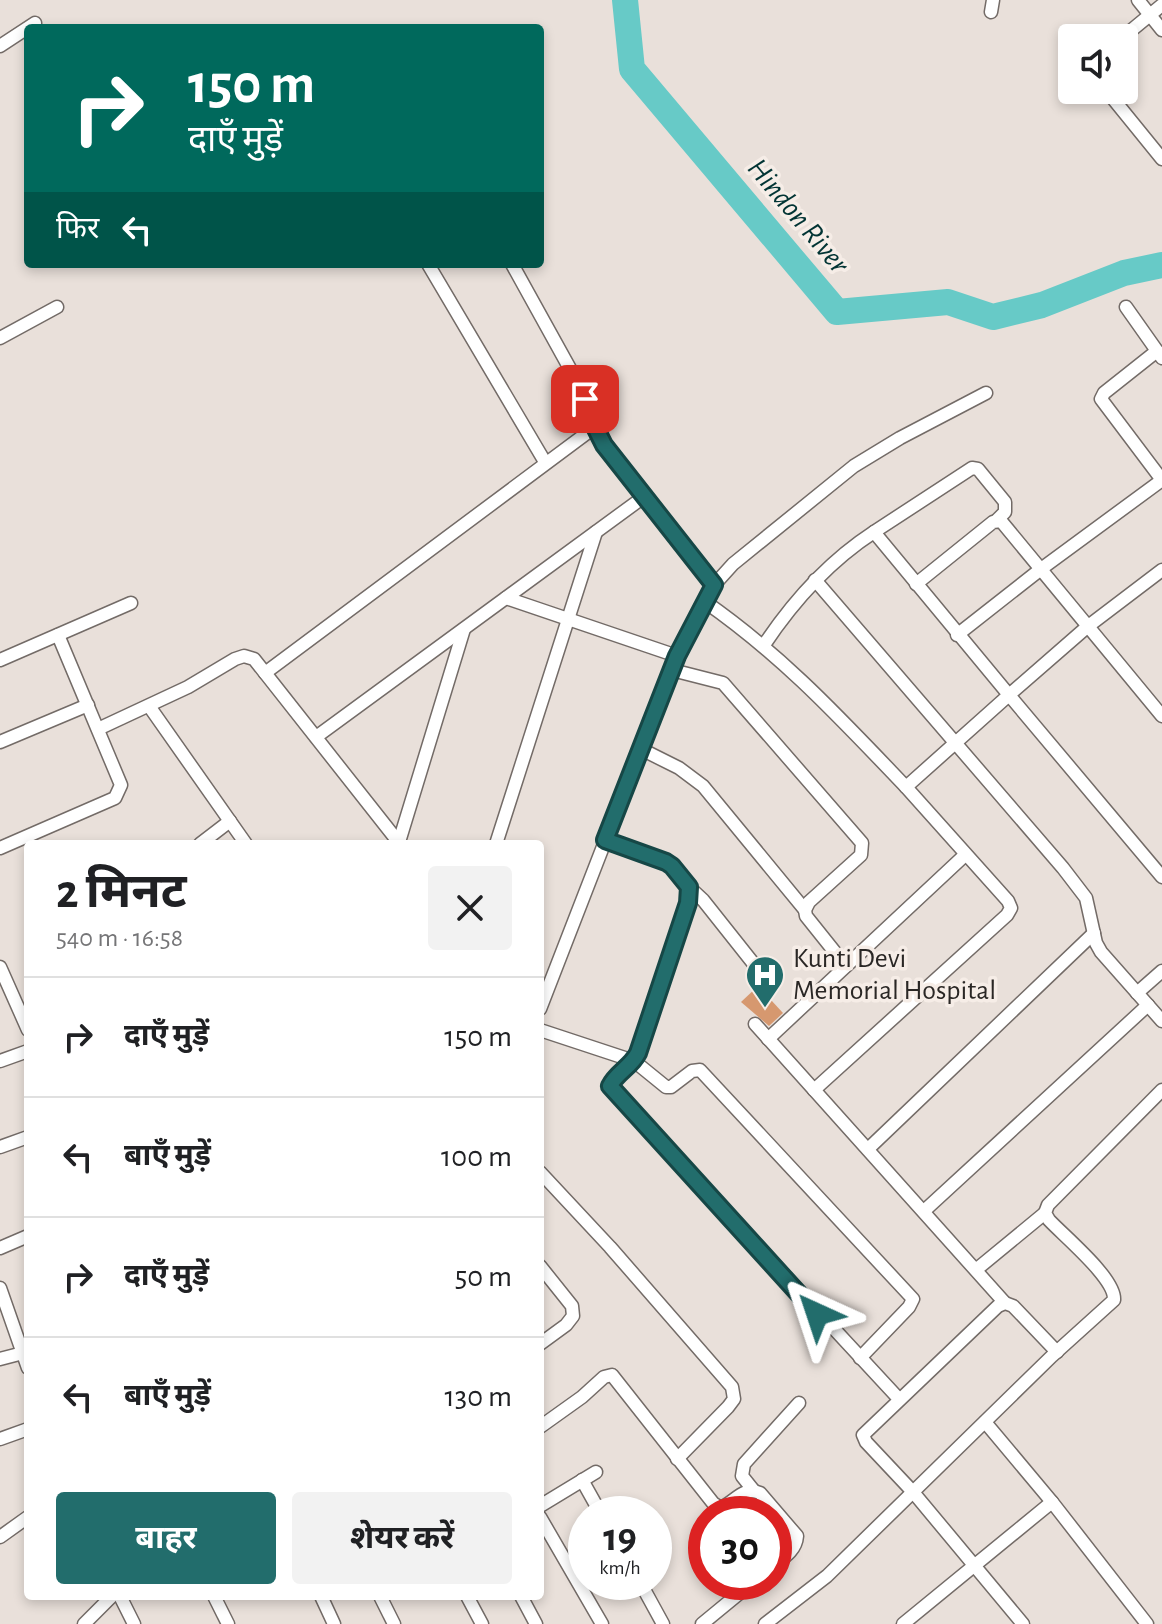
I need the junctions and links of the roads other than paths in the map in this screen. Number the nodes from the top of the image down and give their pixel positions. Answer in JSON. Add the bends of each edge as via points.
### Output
{"nodes":[{"id":1,"x":1138,"y":0,"type":"edge"},
{"id":2,"x":1162,"y":5,"type":"edge"},
{"id":3,"x":1150,"y":15,"type":"junction"},
{"id":4,"x":1138,"y":25,"type":"edge"},
{"id":5,"x":24,"y":30,"type":"edge"},
{"id":6,"x":1162,"y":30,"type":"edge"},
{"id":7,"x":0,"y":46,"type":"edge"},
{"id":8,"x":1117,"y":104,"type":"edge"},
{"id":9,"x":1162,"y":159,"type":"edge"},
{"id":10,"x":430,"y":268,"type":"edge"},
{"id":11,"x":514,"y":268,"type":"edge"},
{"id":12,"x":57,"y":307,"type":"dead end"},
{"id":13,"x":1126,"y":307,"type":"dead end"},
{"id":14,"x":0,"y":338,"type":"edge"},
{"id":15,"x":1160,"y":355,"type":"edge"},
{"id":16,"x":986,"y":393,"type":"dead end"},
{"id":17,"x":595,"y":427,"type":"junction"},
{"id":18,"x":545,"y":462,"type":"junction"},
{"id":19,"x":1162,"y":480,"type":"edge"},
{"id":20,"x":645,"y":496,"type":"junction"},
{"id":21,"x":997,"y":520,"type":"junction"},
{"id":22,"x":596,"y":532,"type":"junction"},
{"id":23,"x":874,"y":532,"type":"junction"},
{"id":24,"x":1041,"y":569,"type":"junction"},
{"id":25,"x":1162,"y":570,"type":"edge"},
{"id":26,"x":815,"y":580,"type":"junction"},
{"id":27,"x":916,"y":584,"type":"junction"},
{"id":28,"x":714,"y":585,"type":"junction"},
{"id":29,"x":506,"y":598,"type":"junction"},
{"id":30,"x":704,"y":601,"type":"junction"},
{"id":31,"x":131,"y":603,"type":"dead end"},
{"id":32,"x":568,"y":618,"type":"junction"},
{"id":33,"x":1087,"y":627,"type":"junction"},
{"id":34,"x":464,"y":629,"type":"junction"},
{"id":35,"x":58,"y":635,"type":"junction"},
{"id":36,"x":957,"y":635,"type":"junction"},
{"id":37,"x":764,"y":645,"type":"junction"},
{"id":38,"x":677,"y":656,"type":"junction"},
{"id":39,"x":0,"y":660,"type":"edge"},
{"id":40,"x":672,"y":670,"type":"junction"},
{"id":41,"x":265,"y":673,"type":"junction"},
{"id":42,"x":1009,"y":695,"type":"junction"},
{"id":43,"x":88,"y":705,"type":"junction"},
{"id":44,"x":149,"y":706,"type":"junction"},
{"id":45,"x":1162,"y":716,"type":"edge"},
{"id":46,"x":98,"y":729,"type":"junction"},
{"id":47,"x":316,"y":737,"type":"junction"},
{"id":48,"x":0,"y":742,"type":"edge"},
{"id":49,"x":955,"y":743,"type":"junction"},
{"id":50,"x":641,"y":749,"type":"junction"},
{"id":51,"x":906,"y":787,"type":"junction"},
{"id":52,"x":230,"y":821,"type":"junction"},
{"id":53,"x":32,"y":839,"type":"edge"},
{"id":54,"x":205,"y":840,"type":"edge"},
{"id":55,"x":243,"y":840,"type":"edge"},
{"id":56,"x":398,"y":840,"type":"edge"},
{"id":57,"x":401,"y":840,"type":"edge"},
{"id":58,"x":497,"y":840,"type":"edge"},
{"id":59,"x":605,"y":840,"type":"junction"},
{"id":60,"x":24,"y":841,"type":"edge"},
{"id":61,"x":0,"y":848,"type":"edge"},
{"id":62,"x":965,"y":855,"type":"junction"},
{"id":63,"x":1162,"y":877,"type":"edge"},
{"id":64,"x":689,"y":887,"type":"junction"},
{"id":65,"x":805,"y":910,"type":"junction"},
{"id":66,"x":1094,"y":933,"type":"junction"},
{"id":67,"x":846,"y":966,"type":"junction"},
{"id":68,"x":0,"y":967,"type":"edge"},
{"id":69,"x":757,"y":968,"type":"dead end"},
{"id":70,"x":1162,"y":971,"type":"edge"},
{"id":71,"x":1137,"y":993,"type":"junction"},
{"id":72,"x":544,"y":999,"type":"edge"},
{"id":73,"x":1148,"y":1005,"type":"junction"},
{"id":74,"x":24,"y":1021,"type":"edge"},
{"id":75,"x":1162,"y":1021,"type":"edge"},
{"id":76,"x":755,"y":1024,"type":"dead end"},
{"id":77,"x":544,"y":1031,"type":"edge"},
{"id":78,"x":768,"y":1039,"type":"junction"},
{"id":79,"x":24,"y":1052,"type":"edge"},
{"id":80,"x":0,"y":1061,"type":"edge"},
{"id":81,"x":634,"y":1061,"type":"junction"},
{"id":82,"x":814,"y":1090,"type":"junction"},
{"id":83,"x":1162,"y":1090,"type":"edge"},
{"id":84,"x":24,"y":1138,"type":"edge"},
{"id":85,"x":0,"y":1147,"type":"edge"},
{"id":86,"x":868,"y":1149,"type":"junction"},
{"id":87,"x":544,"y":1176,"type":"edge"},
{"id":88,"x":924,"y":1211,"type":"junction"},
{"id":89,"x":1045,"y":1213,"type":"junction"},
{"id":90,"x":24,"y":1238,"type":"edge"},
{"id":91,"x":0,"y":1248,"type":"edge"},
{"id":92,"x":977,"y":1269,"type":"junction"},
{"id":93,"x":544,"y":1271,"type":"edge"},
{"id":94,"x":0,"y":1288,"type":"edge"},
{"id":95,"x":1005,"y":1303,"type":"junction"},
{"id":96,"x":544,"y":1341,"type":"edge"},
{"id":97,"x":1057,"y":1352,"type":"junction"},
{"id":98,"x":23,"y":1353,"type":"junction"},
{"id":99,"x":24,"y":1356,"type":"edge"},
{"id":100,"x":860,"y":1358,"type":"junction"},
{"id":101,"x":0,"y":1359,"type":"edge"},
{"id":102,"x":899,"y":1399,"type":"junction"},
{"id":103,"x":799,"y":1403,"type":"dead end"},
{"id":104,"x":985,"y":1422,"type":"junction"},
{"id":105,"x":544,"y":1424,"type":"edge"},
{"id":106,"x":24,"y":1430,"type":"edge"},
{"id":107,"x":0,"y":1439,"type":"edge"},
{"id":108,"x":677,"y":1459,"type":"junction"},
{"id":109,"x":596,"y":1472,"type":"dead end"},
{"id":110,"x":582,"y":1480,"type":"junction"},
{"id":111,"x":754,"y":1491,"type":"junction"},
{"id":112,"x":913,"y":1492,"type":"junction"},
{"id":113,"x":591,"y":1496,"type":"edge"},
{"id":114,"x":763,"y":1496,"type":"edge"},
{"id":115,"x":1052,"y":1502,"type":"junction"},
{"id":116,"x":544,"y":1504,"type":"edge"},
{"id":117,"x":24,"y":1520,"type":"edge"},
{"id":118,"x":544,"y":1524,"type":"edge"},
{"id":119,"x":792,"y":1530,"type":"edge"},
{"id":120,"x":0,"y":1537,"type":"edge"},
{"id":121,"x":792,"y":1550,"type":"edge"},
{"id":122,"x":975,"y":1566,"type":"junction"},
{"id":123,"x":108,"y":1600,"type":"edge"},
{"id":124,"x":122,"y":1600,"type":"edge"},
{"id":125,"x":216,"y":1600,"type":"edge"},
{"id":126,"x":323,"y":1600,"type":"edge"},
{"id":127,"x":382,"y":1600,"type":"edge"},
{"id":128,"x":469,"y":1600,"type":"edge"},
{"id":129,"x":523,"y":1600,"type":"edge"},
{"id":130,"x":650,"y":1600,"type":"edge"},
{"id":131,"x":731,"y":1600,"type":"edge"},
{"id":132,"x":767,"y":1623,"type":"edge"},
{"id":133,"x":84,"y":1624,"type":"edge"},
{"id":134,"x":134,"y":1624,"type":"edge"},
{"id":135,"x":228,"y":1624,"type":"edge"},
{"id":136,"x":334,"y":1624,"type":"edge"},
{"id":137,"x":394,"y":1624,"type":"edge"},
{"id":138,"x":482,"y":1624,"type":"edge"},
{"id":139,"x":536,"y":1624,"type":"edge"},
{"id":140,"x":602,"y":1624,"type":"edge"},
{"id":141,"x":663,"y":1624,"type":"edge"},
{"id":142,"x":702,"y":1624,"type":"edge"},
{"id":143,"x":903,"y":1624,"type":"edge"},
{"id":144,"x":1023,"y":1624,"type":"edge"},
{"id":145,"x":1147,"y":1624,"type":"edge"}],
"edges":[{"from":1,"to":3,"type":"street"},
{"from":2,"to":3,"type":"street"},
{"from":3,"to":4,"type":"street"},
{"from":3,"to":6,"type":"street"},
{"from":5,"to":7,"type":"street"},
{"from":8,"to":9,"type":"street"},
{"from":10,"to":18,"type":"street"},
{"from":11,"to":17,"type":"street","via":[[595,414]]},
{"from":12,"to":14,"type":"street"},
{"from":13,"to":15,"type":"street"},
{"from":15,"to":19,"type":"street","via":[[1101,399]]},
{"from":16,"to":28,"type":"street","via":[[854,466]]},
{"from":17,"to":18,"type":"street"},
{"from":17,"to":20,"type":"street"},
{"from":18,"to":41,"type":"street"},
{"from":19,"to":24,"type":"street"},
{"from":20,"to":22,"type":"street"},
{"from":20,"to":28,"type":"street"},
{"from":21,"to":23,"type":"street","via":[[1005,512],[1005,502],[972,468]]},
{"from":21,"to":24,"type":"street"},
{"from":21,"to":27,"type":"street"},
{"from":22,"to":29,"type":"street"},
{"from":22,"to":32,"type":"street"},
{"from":23,"to":26,"type":"street"},
{"from":23,"to":27,"type":"street"},
{"from":24,"to":33,"type":"street"},
{"from":24,"to":36,"type":"street"},
{"from":25,"to":33,"type":"street"},
{"from":26,"to":37,"type":"street"},
{"from":26,"to":49,"type":"street"},
{"from":27,"to":36,"type":"street"},
{"from":28,"to":30,"type":"street"},
{"from":29,"to":32,"type":"street"},
{"from":29,"to":34,"type":"street"},
{"from":30,"to":37,"type":"street"},
{"from":30,"to":38,"type":"street"},
{"from":31,"to":35,"type":"street"},
{"from":32,"to":38,"type":"street"},
{"from":32,"to":58,"type":"street"},
{"from":33,"to":42,"type":"street"},
{"from":33,"to":45,"type":"street"},
{"from":34,"to":47,"type":"street"},
{"from":34,"to":57,"type":"street"},
{"from":35,"to":39,"type":"street"},
{"from":35,"to":43,"type":"street"},
{"from":36,"to":42,"type":"street"},
{"from":37,"to":51,"type":"street"},
{"from":38,"to":40,"type":"street"},
{"from":40,"to":50,"type":"street"},
{"from":40,"to":65,"type":"street","via":[[723,683],[862,843],[861,855]]},
{"from":41,"to":44,"type":"street","via":[[244,656]]},
{"from":41,"to":47,"type":"street"},
{"from":42,"to":49,"type":"street"},
{"from":42,"to":63,"type":"street"},
{"from":43,"to":46,"type":"street"},
{"from":43,"to":48,"type":"street"},
{"from":44,"to":46,"type":"street"},
{"from":44,"to":52,"type":"street"},
{"from":46,"to":53,"type":"street","via":[[121,785],[118,794]]},
{"from":47,"to":56,"type":"street"},
{"from":49,"to":51,"type":"street"},
{"from":49,"to":66,"type":"street","via":[[1086,898]]},
{"from":50,"to":59,"type":"street"},
{"from":50,"to":65,"type":"street","via":[[703,786]]},
{"from":51,"to":62,"type":"street"},
{"from":52,"to":54,"type":"street"},
{"from":52,"to":55,"type":"street"},
{"from":59,"to":64,"type":"street","via":[[666,862]]},
{"from":59,"to":72,"type":"street"},
{"from":60,"to":61,"type":"street"},
{"from":62,"to":67,"type":"street"},
{"from":62,"to":82,"type":"street","via":[[1008,901],[1007,915]]},
{"from":64,"to":69,"type":"street"},
{"from":64,"to":81,"type":"street"},
{"from":65,"to":67,"type":"street"},
{"from":66,"to":71,"type":"street","via":[[1101,952]]},
{"from":66,"to":86,"type":"street"},
{"from":67,"to":78,"type":"street"},
{"from":68,"to":74,"type":"street"},
{"from":70,"to":71,"type":"street"},
{"from":71,"to":73,"type":"street"},
{"from":73,"to":75,"type":"street"},
{"from":73,"to":88,"type":"street"},
{"from":76,"to":78,"type":"street"},
{"from":77,"to":81,"type":"street"},
{"from":78,"to":82,"type":"street"},
{"from":79,"to":80,"type":"street"},
{"from":81,"to":100,"type":"street","via":[[611,1083],[612,1089]]},
{"from":81,"to":100,"type":"street","via":[[666,1087],[700,1070],[913,1299]]},
{"from":82,"to":86,"type":"street"},
{"from":83,"to":89,"type":"street"},
{"from":84,"to":85,"type":"street"},
{"from":86,"to":88,"type":"street"},
{"from":87,"to":108,"type":"street","via":[[732,1387],[734,1399],[728,1407]]},
{"from":88,"to":92,"type":"street"},
{"from":89,"to":92,"type":"street"},
{"from":89,"to":97,"type":"street","via":[[1115,1292],[1114,1300]]},
{"from":90,"to":91,"type":"street"},
{"from":92,"to":95,"type":"street"},
{"from":93,"to":96,"type":"street","via":[[572,1306],[573,1316]]},
{"from":94,"to":98,"type":"street"},
{"from":95,"to":97,"type":"street"},
{"from":95,"to":102,"type":"street"},
{"from":97,"to":104,"type":"street"},
{"from":98,"to":99,"type":"street"},
{"from":98,"to":101,"type":"street"},
{"from":100,"to":102,"type":"street"},
{"from":102,"to":112,"type":"street","via":[[863,1435]]},
{"from":103,"to":111,"type":"street","via":[[744,1464],[742,1476]]},
{"from":104,"to":112,"type":"street"},
{"from":104,"to":115,"type":"street"},
{"from":105,"to":108,"type":"street","via":[[612,1375]]},
{"from":106,"to":107,"type":"street"},
{"from":108,"to":111,"type":"street","via":[[721,1508],[747,1490]]},
{"from":109,"to":110,"type":"street"},
{"from":110,"to":113,"type":"street"},
{"from":110,"to":116,"type":"street"},
{"from":111,"to":114,"type":"street"},
{"from":112,"to":122,"type":"street"},
{"from":112,"to":132,"type":"street","via":[[827,1576]]},
{"from":115,"to":122,"type":"street"},
{"from":115,"to":145,"type":"street"},
{"from":117,"to":120,"type":"street"},
{"from":118,"to":140,"type":"street"},
{"from":119,"to":121,"type":"street","via":[[797,1536]]},
{"from":122,"to":143,"type":"street"},
{"from":122,"to":144,"type":"street"},
{"from":123,"to":133,"type":"street"},
{"from":124,"to":134,"type":"street"},
{"from":125,"to":135,"type":"street"},
{"from":126,"to":136,"type":"street"},
{"from":127,"to":137,"type":"street"},
{"from":128,"to":138,"type":"street"},
{"from":129,"to":139,"type":"street"},
{"from":130,"to":141,"type":"street"},
{"from":131,"to":142,"type":"street"}]}
